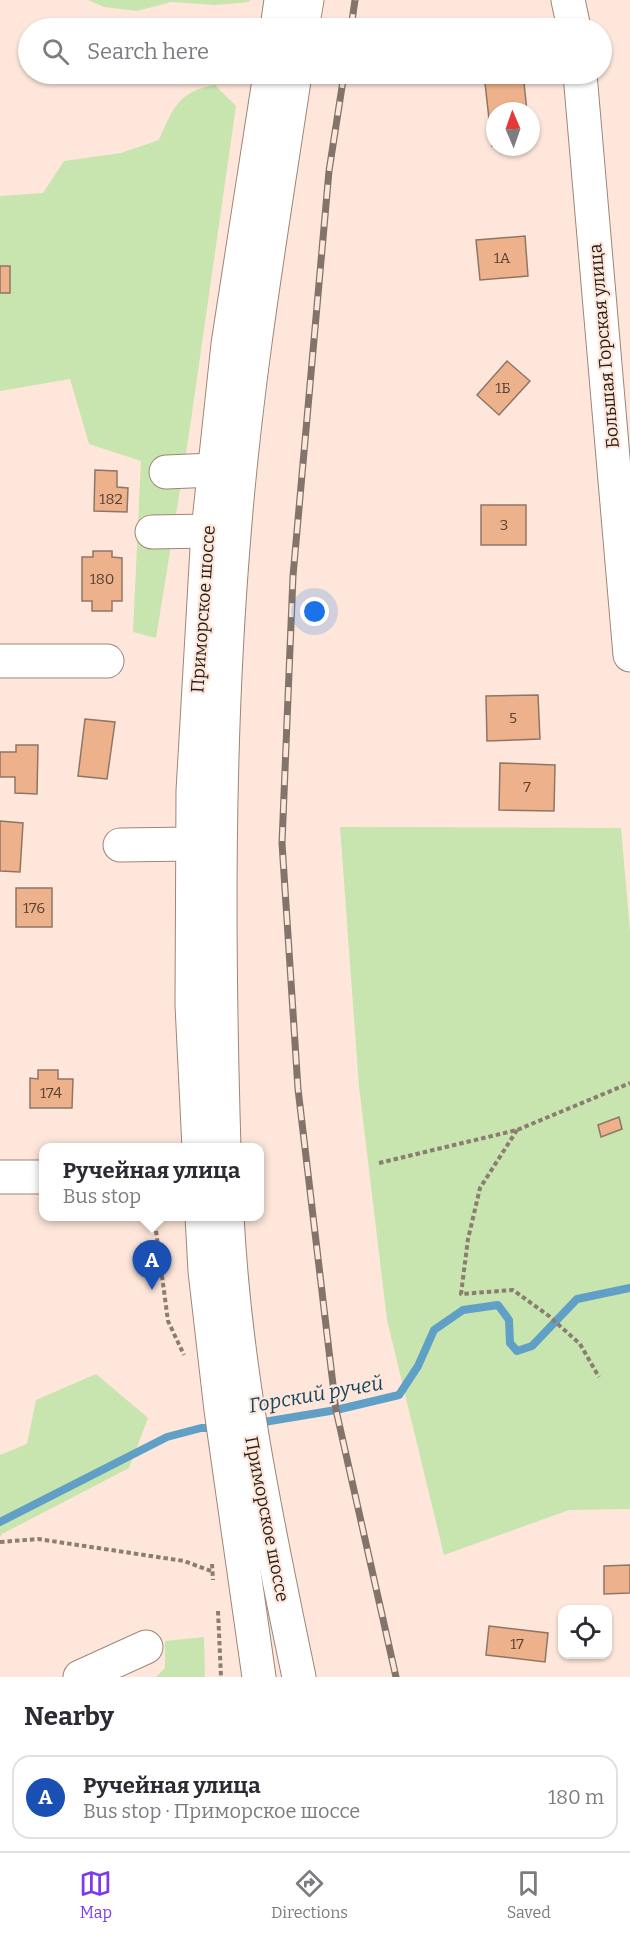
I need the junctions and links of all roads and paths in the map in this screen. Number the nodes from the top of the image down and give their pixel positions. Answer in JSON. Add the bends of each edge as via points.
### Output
{"nodes":[{"id":1,"x":281,"y":0,"type":"edge"},
{"id":2,"x":307,"y":0,"type":"edge"},
{"id":3,"x":568,"y":0,"type":"edge"},
{"id":4,"x":278,"y":18,"type":"edge"},
{"id":5,"x":304,"y":18,"type":"edge"},
{"id":6,"x":572,"y":18,"type":"edge"},
{"id":7,"x":268,"y":84,"type":"edge"},
{"id":8,"x":294,"y":84,"type":"edge"},
{"id":9,"x":581,"y":84,"type":"edge"},
{"id":10,"x":214,"y":470,"type":"junction"},
{"id":11,"x":166,"y":472,"type":"dead end"},
{"id":12,"x":208,"y":531,"type":"junction"},
{"id":13,"x":152,"y":532,"type":"dead end"},
{"id":14,"x":630,"y":655,"type":"edge"},
{"id":15,"x":0,"y":661,"type":"edge"},
{"id":16,"x":107,"y":661,"type":"dead end"},
{"id":17,"x":120,"y":844,"type":"dead end"},
{"id":18,"x":192,"y":844,"type":"junction"},
{"id":19,"x":630,"y":1083,"type":"edge"},
{"id":20,"x":517,"y":1130,"type":"junction"},
{"id":21,"x":199,"y":1143,"type":"edge"},
{"id":22,"x":224,"y":1143,"type":"edge"},
{"id":23,"x":379,"y":1163,"type":"dead end"},
{"id":24,"x":0,"y":1177,"type":"edge"},
{"id":25,"x":39,"y":1177,"type":"edge"},
{"id":26,"x":155,"y":1221,"type":"edge"},
{"id":27,"x":202,"y":1221,"type":"edge"},
{"id":28,"x":227,"y":1221,"type":"edge"},
{"id":29,"x":185,"y":1359,"type":"dead end"},
{"id":30,"x":599,"y":1377,"type":"dead end"},
{"id":31,"x":234,"y":1409,"type":"junction"},
{"id":32,"x":239,"y":1443,"type":"junction"},
{"id":33,"x":0,"y":1542,"type":"edge"},
{"id":34,"x":214,"y":1582,"type":"dead end"},
{"id":35,"x":218,"y":1605,"type":"dead end"},
{"id":36,"x":146,"y":1647,"type":"dead end"},
{"id":37,"x":80,"y":1677,"type":"edge"},
{"id":38,"x":221,"y":1677,"type":"edge"},
{"id":39,"x":259,"y":1677,"type":"edge"},
{"id":40,"x":299,"y":1677,"type":"edge"}],
"edges":[{"from":1,"to":4,"type":"main road"},
{"from":2,"to":5,"type":"main road"},
{"from":3,"to":6,"type":"main road"},
{"from":7,"to":10,"type":"main road","name":"Приморское шоссе","via":[[228,344]]},
{"from":8,"to":22,"type":"main road","name":"Приморское шоссе","via":[[253,349],[234,534],[220,790]]},
{"from":9,"to":14,"type":"main road","name":"Большая Горская улица"},
{"from":10,"to":11,"type":"main road"},
{"from":10,"to":12,"type":"main road","name":"Приморское шоссе"},
{"from":12,"to":13,"type":"main road"},
{"from":12,"to":18,"type":"main road","name":"Приморское шоссе"},
{"from":15,"to":16,"type":"main road"},
{"from":17,"to":18,"type":"main road"},
{"from":18,"to":21,"type":"main road","name":"Приморское шоссе","via":[[192,1005]]},
{"from":19,"to":20,"type":"path"},
{"from":20,"to":23,"type":"path"},
{"from":20,"to":30,"type":"path","via":[[480,1188],[461,1294],[513,1290],[579,1344]]},
{"from":24,"to":25,"type":"main road"},
{"from":26,"to":29,"type":"path","via":[[168,1321]]},
{"from":27,"to":31,"type":"main road","name":"Приморское шоссе","via":[[205,1271]]},
{"from":28,"to":31,"type":"main road","name":"Приморское шоссе"},
{"from":31,"to":32,"type":"main road","name":"Приморское шоссе"},
{"from":32,"to":39,"type":"main road","name":"Приморское шоссе"},
{"from":32,"to":40,"type":"main road","name":"Приморское шоссе"},
{"from":33,"to":34,"type":"path","via":[[38,1539],[184,1561],[211,1571]]},
{"from":35,"to":38,"type":"path"},
{"from":36,"to":37,"type":"main road"}]}
